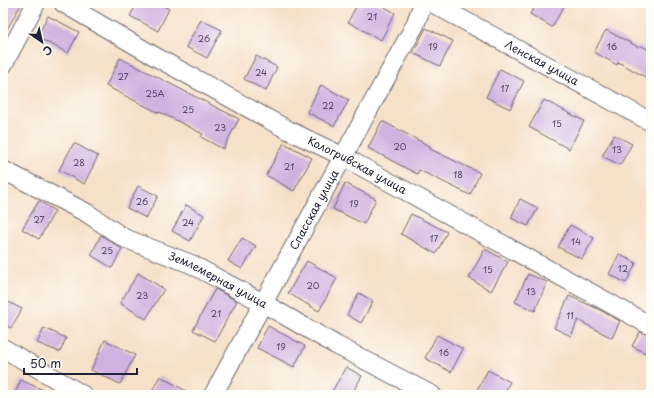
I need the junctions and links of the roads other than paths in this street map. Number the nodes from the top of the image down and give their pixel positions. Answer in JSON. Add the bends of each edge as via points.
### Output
{"nodes":[{"id":1,"x":36,"y":3,"type":"edge"},
{"id":2,"x":63,"y":3,"type":"edge"},
{"id":3,"x":423,"y":3,"type":"edge"},
{"id":4,"x":432,"y":3,"type":"edge"},
{"id":5,"x":3,"y":65,"type":"edge"},
{"id":6,"x":651,"y":122,"type":"edge"},
{"id":7,"x":344,"y":157,"type":"junction"},
{"id":8,"x":3,"y":170,"type":"edge"},
{"id":9,"x":263,"y":303,"type":"junction"},
{"id":10,"x":651,"y":326,"type":"edge"},
{"id":11,"x":3,"y":348,"type":"edge"},
{"id":12,"x":83,"y":395,"type":"edge"},
{"id":13,"x":213,"y":395,"type":"edge"},
{"id":14,"x":432,"y":395,"type":"edge"}],
"edges":[{"from":1,"to":5,"type":"street"},
{"from":2,"to":7,"type":"street","name":"Кологривская улица","via":[[288,130]]},
{"from":3,"to":7,"type":"street","name":"Спасская улица","via":[[415,25]]},
{"from":4,"to":6,"type":"street","name":"Ленская улица"},
{"from":7,"to":9,"type":"street","name":"Спасская улица"},
{"from":7,"to":10,"type":"street","name":"Кологривская улица"},
{"from":8,"to":9,"type":"street","name":"Землемерная улица","via":[[88,212],[124,238],[191,264]]},
{"from":9,"to":13,"type":"street","name":"Спасская улица"},
{"from":9,"to":14,"type":"street","name":"Землемерная улица"},
{"from":11,"to":12,"type":"street"}]}
